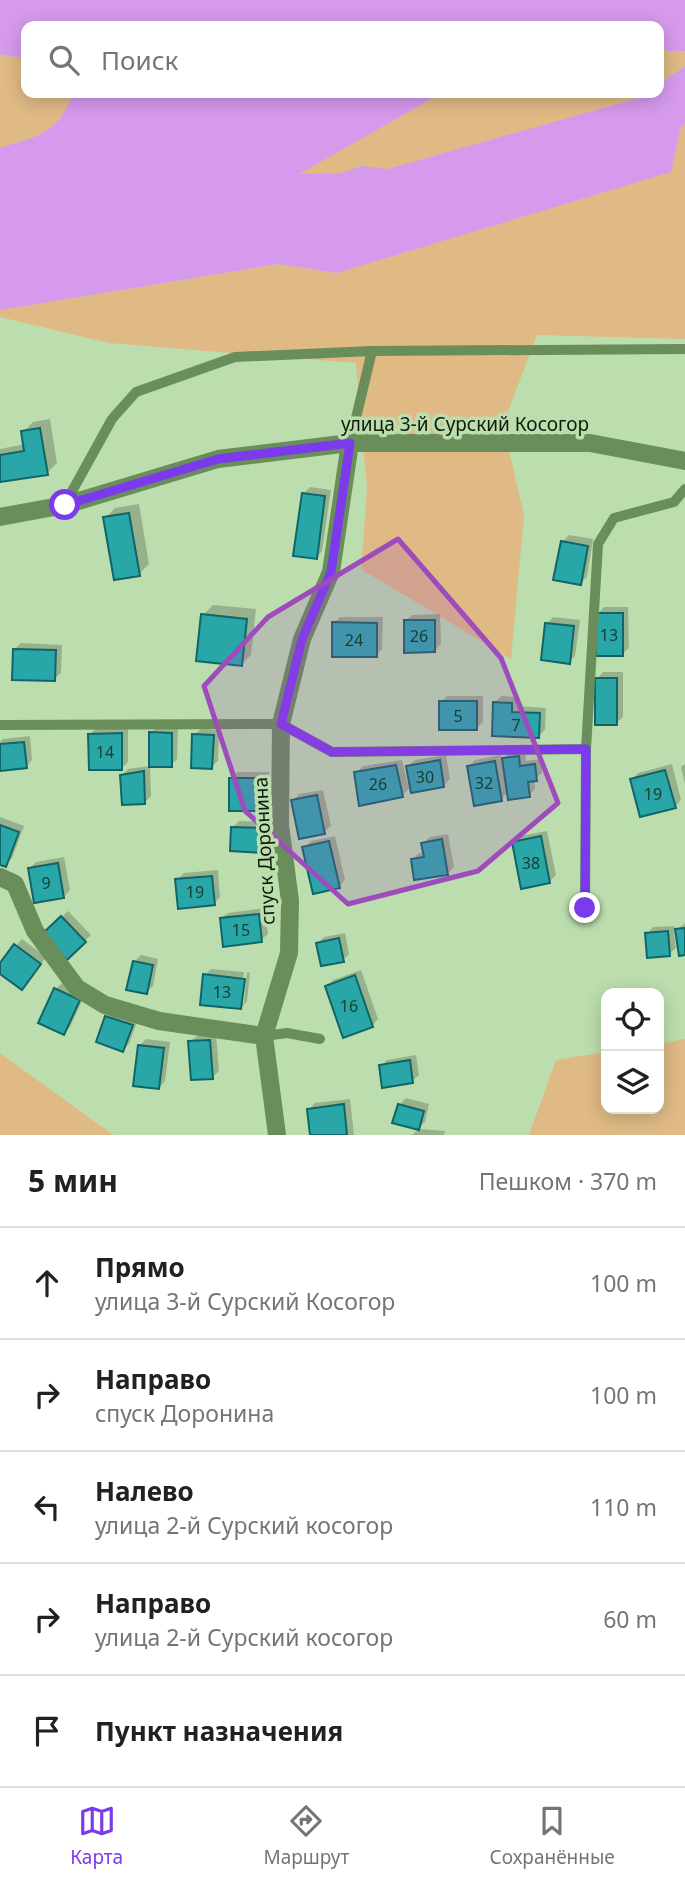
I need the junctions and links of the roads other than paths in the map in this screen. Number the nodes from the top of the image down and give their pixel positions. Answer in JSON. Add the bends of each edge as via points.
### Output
{"nodes":[{"id":1,"x":685,"y":349,"type":"edge"},
{"id":2,"x":372,"y":351,"type":"junction"},
{"id":3,"x":350,"y":443,"type":"junction"},
{"id":4,"x":685,"y":461,"type":"edge"},
{"id":5,"x":685,"y":489,"type":"edge"},
{"id":6,"x":65,"y":505,"type":"junction"},
{"id":7,"x":0,"y":517,"type":"edge"},
{"id":8,"x":0,"y":724,"type":"edge"},
{"id":9,"x":281,"y":724,"type":"junction"},
{"id":10,"x":586,"y":749,"type":"junction"},
{"id":11,"x":0,"y":877,"type":"edge"},
{"id":12,"x":585,"y":908,"type":"dead end"},
{"id":13,"x":264,"y":1036,"type":"junction"},
{"id":14,"x":320,"y":1039,"type":"dead end"},
{"id":15,"x":277,"y":1135,"type":"edge"}],
"edges":[{"from":1,"to":2,"type":"lane"},
{"from":2,"to":3,"type":"lane"},
{"from":2,"to":6,"type":"lane","via":[[235,357],[136,392],[111,419]]},
{"from":3,"to":4,"type":"street","name":"улица 3-й Сурский Косогор","via":[[590,443]]},
{"from":3,"to":6,"type":"street","name":"улица 3-й Сурский Косогор","via":[[218,459]]},
{"from":3,"to":9,"type":"street","name":"спуск Доронина","via":[[331,572],[302,639]]},
{"from":5,"to":10,"type":"lane","via":[[674,502],[614,518],[598,544]]},
{"from":6,"to":7,"type":"street","name":"улица 3-й Сурский Косогор"},
{"from":8,"to":9,"type":"lane"},
{"from":9,"to":10,"type":"lane","via":[[332,752]]},
{"from":9,"to":13,"type":"street","name":"спуск Доронина","via":[[280,825],[290,901],[289,953]]},
{"from":10,"to":12,"type":"lane"},
{"from":11,"to":13,"type":"street","via":[[15,884],[35,932],[77,988],[105,1004],[159,1021]]},
{"from":13,"to":14,"type":"lane","via":[[287,1033]]},
{"from":13,"to":15,"type":"street","name":"спуск Доронина"}]}
